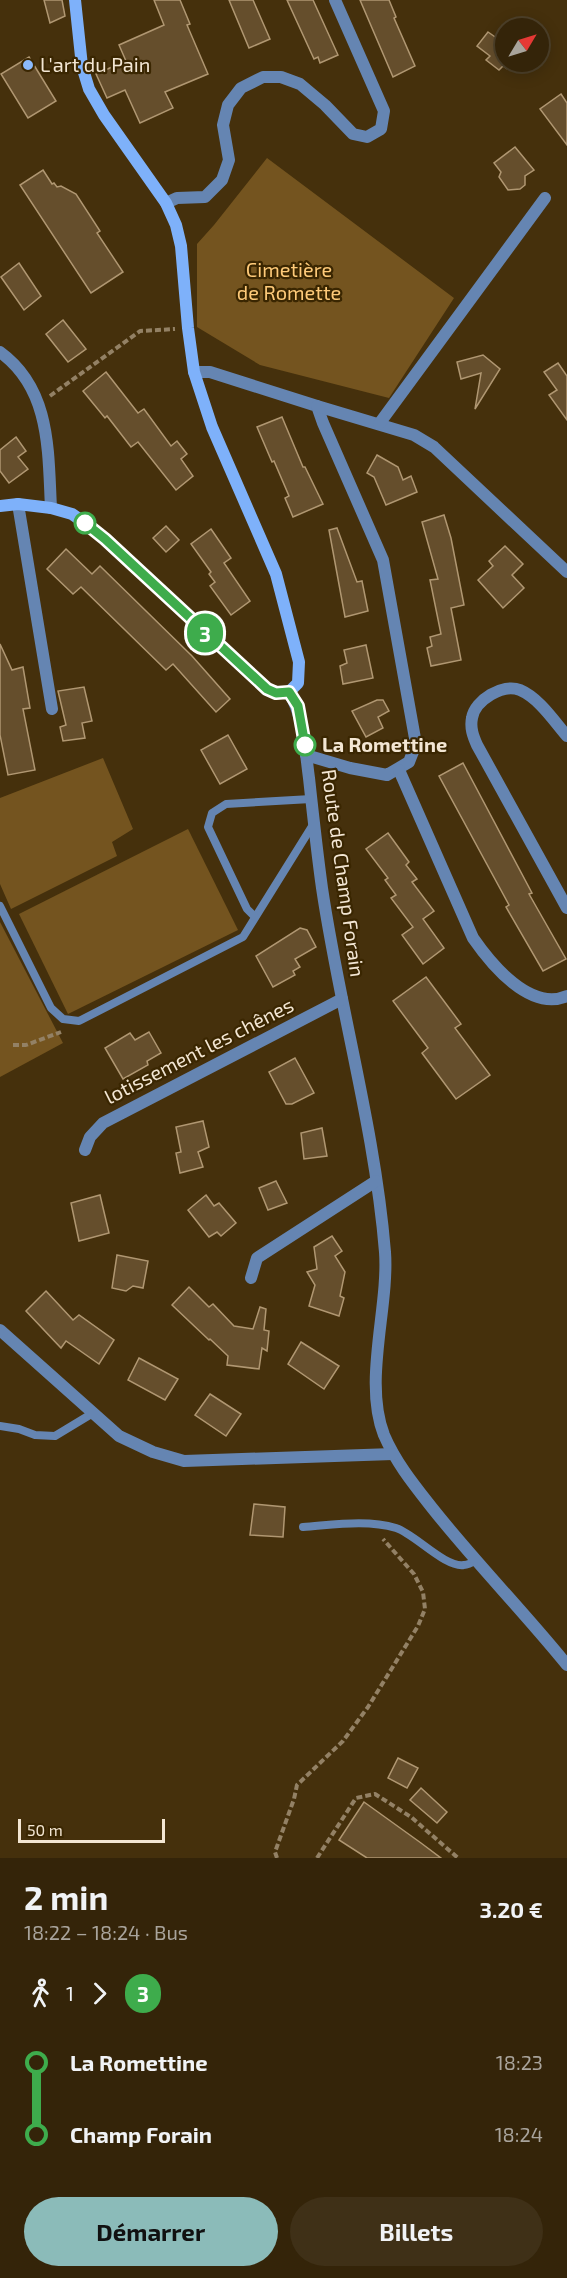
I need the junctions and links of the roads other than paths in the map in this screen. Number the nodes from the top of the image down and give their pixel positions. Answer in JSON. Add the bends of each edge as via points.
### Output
{"nodes":[{"id":1,"x":75,"y":0,"type":"edge"},
{"id":2,"x":335,"y":0,"type":"edge"},
{"id":3,"x":545,"y":198,"type":"dead end"},
{"id":4,"x":166,"y":203,"type":"junction"},
{"id":5,"x":0,"y":352,"type":"edge"},
{"id":6,"x":194,"y":372,"type":"junction"},
{"id":7,"x":317,"y":406,"type":"junction"},
{"id":8,"x":379,"y":424,"type":"junction"},
{"id":9,"x":18,"y":504,"type":"junction"},
{"id":10,"x":0,"y":506,"type":"edge"},
{"id":11,"x":51,"y":508,"type":"junction"},
{"id":12,"x":567,"y":572,"type":"edge"},
{"id":13,"x":289,"y":692,"type":"junction"},
{"id":14,"x":52,"y":710,"type":"dead end"},
{"id":15,"x":567,"y":736,"type":"edge"},
{"id":16,"x":306,"y":754,"type":"junction"},
{"id":17,"x":399,"y":770,"type":"junction"},
{"id":18,"x":311,"y":798,"type":"junction"},
{"id":19,"x":314,"y":822,"type":"junction"},
{"id":20,"x":0,"y":906,"type":"edge"},
{"id":21,"x":567,"y":908,"type":"edge"},
{"id":22,"x":255,"y":917,"type":"junction"},
{"id":23,"x":567,"y":996,"type":"edge"},
{"id":24,"x":342,"y":999,"type":"junction"},
{"id":25,"x":85,"y":1150,"type":"dead end"},
{"id":26,"x":376,"y":1182,"type":"junction"},
{"id":27,"x":251,"y":1278,"type":"dead end"},
{"id":28,"x":0,"y":1330,"type":"edge"},
{"id":29,"x":93,"y":1413,"type":"junction"},
{"id":30,"x":0,"y":1426,"type":"edge"},
{"id":31,"x":393,"y":1454,"type":"junction"},
{"id":32,"x":303,"y":1527,"type":"dead end"},
{"id":33,"x":476,"y":1560,"type":"junction"},
{"id":34,"x":567,"y":1665,"type":"edge"}],
"edges":[{"from":1,"to":4,"type":"main road","via":[[82,66],[89,89]]},
{"from":2,"to":4,"type":"street","via":[[384,111],[381,129],[367,138],[353,134],[300,84],[281,77],[262,77],[241,88],[228,105],[223,125],[229,160],[222,180],[205,197],[177,198]]},
{"from":3,"to":8,"type":"street"},
{"from":4,"to":6,"type":"main road","via":[[181,246]]},
{"from":5,"to":11,"type":"street","via":[[29,384],[43,414]]},
{"from":6,"to":7,"type":"street","via":[[210,372]]},
{"from":6,"to":13,"type":"main road","via":[[212,427],[265,546],[285,603],[299,662],[298,684]]},
{"from":7,"to":8,"type":"street"},
{"from":7,"to":17,"type":"street","via":[[383,560],[416,744],[410,762]]},
{"from":8,"to":12,"type":"street","via":[[414,435],[434,447]]},
{"from":9,"to":10,"type":"main road"},
{"from":9,"to":11,"type":"main road"},
{"from":9,"to":14,"type":"street"},
{"from":11,"to":13,"type":"main road","via":[[72,514],[105,539],[267,689]]},
{"from":13,"to":16,"type":"street","name":"Route de Champ Forain","via":[[298,706]]},
{"from":15,"to":21,"type":"street","via":[[547,712],[519,689],[493,693],[472,715],[471,732],[477,745]]},
{"from":16,"to":17,"type":"street","via":[[387,775]]},
{"from":16,"to":18,"type":"street","name":"Route de Champ Forain"},
{"from":17,"to":23,"type":"street","via":[[473,938],[486,956],[508,980],[528,992],[543,998]]},
{"from":18,"to":19,"type":"street","name":"Route de Champ Forain"},
{"from":18,"to":22,"type":"lane","via":[[226,804],[212,813],[208,826]]},
{"from":19,"to":22,"type":"lane"},
{"from":19,"to":24,"type":"street","name":"Route de Champ Forain"},
{"from":20,"to":22,"type":"lane","via":[[51,1008],[63,1019],[79,1021],[243,937]]},
{"from":24,"to":25,"type":"street","name":"lotissement les chênes","via":[[103,1123],[90,1137]]},
{"from":24,"to":26,"type":"street","name":"Route de Champ Forain"},
{"from":26,"to":27,"type":"street","via":[[257,1258]]},
{"from":26,"to":31,"type":"street","name":"Route de Champ Forain","via":[[385,1254],[376,1369],[378,1402],[383,1432]]},
{"from":28,"to":29,"type":"street"},
{"from":29,"to":30,"type":"lane","via":[[55,1436]]},
{"from":29,"to":31,"type":"street","via":[[119,1436],[184,1461]]},
{"from":31,"to":33,"type":"street","name":"Route de Champ Forain"},
{"from":32,"to":33,"type":"lane","via":[[395,1527],[415,1536],[451,1563],[463,1566]]},
{"from":33,"to":34,"type":"street","name":"Route de Champ Forain"}]}
